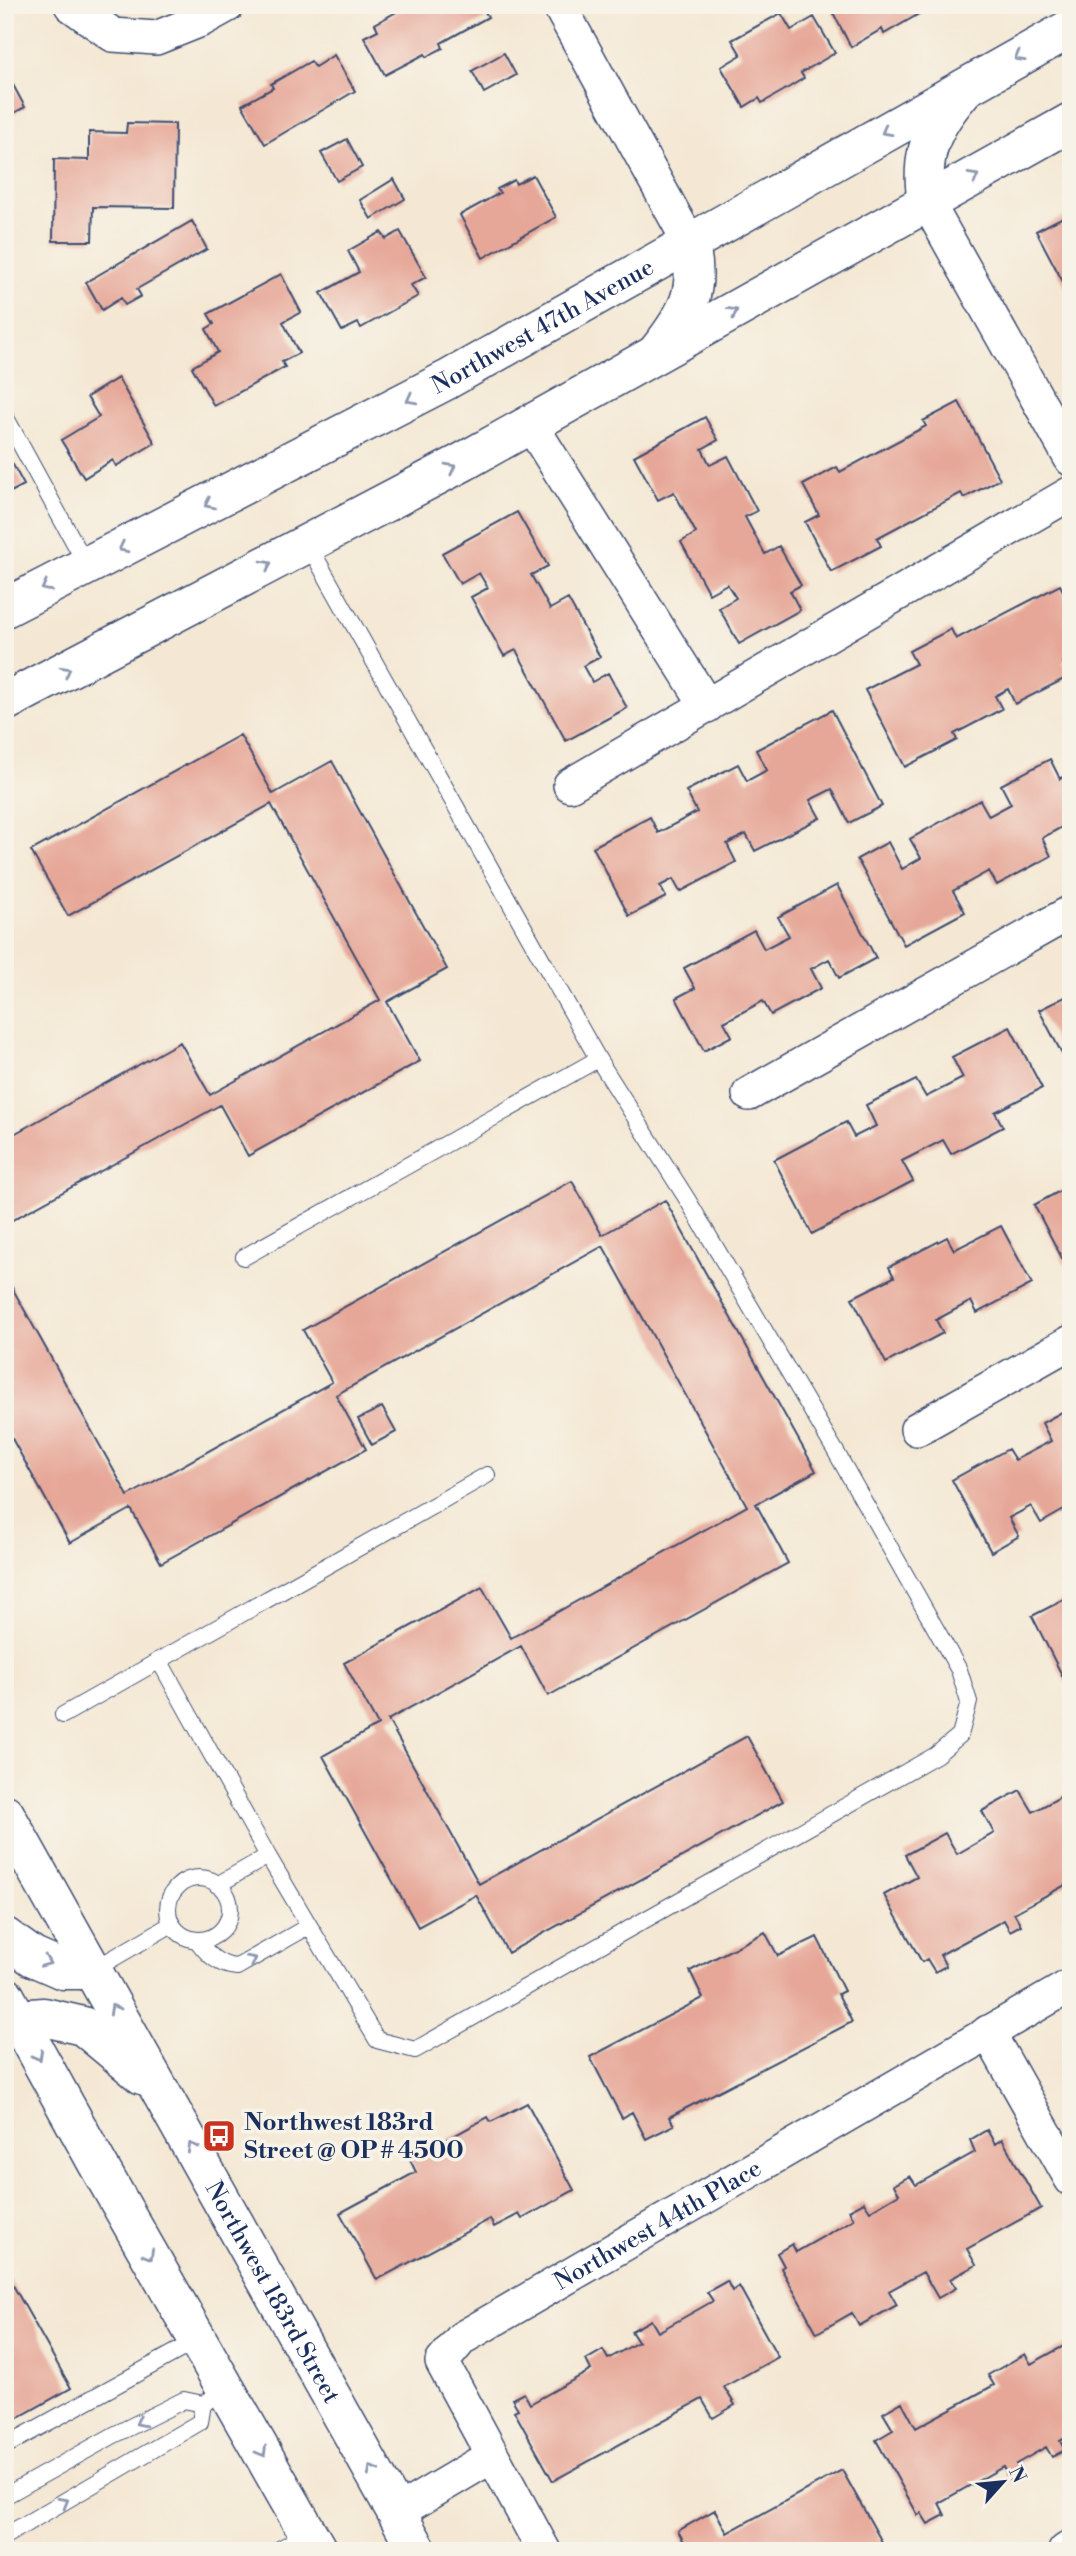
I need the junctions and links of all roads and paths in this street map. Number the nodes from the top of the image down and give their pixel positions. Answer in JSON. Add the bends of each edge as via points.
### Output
{"nodes":[{"id":1,"x":71,"y":5,"type":"edge"},
{"id":2,"x":229,"y":5,"type":"edge"},
{"id":3,"x":559,"y":5,"type":"edge"},
{"id":4,"x":1071,"y":28,"type":"edge"},
{"id":5,"x":967,"y":86,"type":"junction"},
{"id":6,"x":1071,"y":122,"type":"edge"},
{"id":7,"x":927,"y":202,"type":"junction"},
{"id":8,"x":689,"y":242,"type":"junction"},
{"id":9,"x":652,"y":358,"type":"junction"},
{"id":10,"x":5,"y":416,"type":"edge"},
{"id":11,"x":531,"y":425,"type":"junction"},
{"id":12,"x":1062,"y":426,"type":"edge"},
{"id":13,"x":1071,"y":459,"type":"edge"},
{"id":14,"x":1071,"y":493,"type":"edge"},
{"id":15,"x":307,"y":544,"type":"junction"},
{"id":16,"x":87,"y":566,"type":"junction"},
{"id":17,"x":5,"y":608,"type":"edge"},
{"id":18,"x":5,"y":702,"type":"edge"},
{"id":19,"x":707,"y":706,"type":"junction"},
{"id":20,"x":570,"y":785,"type":"dead end"},
{"id":21,"x":1071,"y":912,"type":"edge"},
{"id":22,"x":598,"y":1059,"type":"junction"},
{"id":23,"x":749,"y":1094,"type":"dead end"},
{"id":24,"x":244,"y":1257,"type":"dead end"},
{"id":25,"x":1071,"y":1342,"type":"edge"},
{"id":26,"x":917,"y":1429,"type":"dead end"},
{"id":27,"x":487,"y":1475,"type":"dead end"},
{"id":28,"x":159,"y":1660,"type":"junction"},
{"id":29,"x":63,"y":1715,"type":"dead end"},
{"id":30,"x":5,"y":1814,"type":"edge"},
{"id":31,"x":268,"y":1856,"type":"junction"},
{"id":32,"x":218,"y":1885,"type":"junction"},
{"id":33,"x":172,"y":1924,"type":"junction"},
{"id":34,"x":309,"y":1926,"type":"junction"},
{"id":35,"x":5,"y":1937,"type":"edge"},
{"id":36,"x":197,"y":1940,"type":"junction"},
{"id":37,"x":93,"y":1970,"type":"junction"},
{"id":38,"x":1071,"y":1985,"type":"edge"},
{"id":39,"x":9,"y":2014,"type":"edge"},
{"id":40,"x":988,"y":2032,"type":"junction"},
{"id":41,"x":160,"y":2089,"type":"junction"},
{"id":42,"x":1071,"y":2179,"type":"edge"},
{"id":43,"x":198,"y":2340,"type":"junction"},
{"id":44,"x":215,"y":2397,"type":"junction"},
{"id":45,"x":5,"y":2446,"type":"edge"},
{"id":46,"x":492,"y":2456,"type":"junction"},
{"id":47,"x":5,"y":2497,"type":"edge"},
{"id":48,"x":396,"y":2512,"type":"junction"},
{"id":49,"x":5,"y":2536,"type":"edge"},
{"id":50,"x":301,"y":2545,"type":"edge"},
{"id":51,"x":1071,"y":2547,"type":"edge"},
{"id":52,"x":418,"y":2551,"type":"edge"},
{"id":53,"x":544,"y":2551,"type":"edge"},
{"id":54,"x":1065,"y":2551,"type":"edge"}],
"edges":[{"from":1,"to":2,"type":"street","via":[[113,36],[156,38]]},
{"from":3,"to":8,"type":"street"},
{"from":4,"to":5,"type":"main road","name":"Northwest 47th Avenue","one_way":true},
{"from":5,"to":7,"type":"main road","via":[[946,110],[930,143],[923,179]]},
{"from":5,"to":8,"type":"main road","name":"Northwest 47th Avenue","one_way":true},
{"from":7,"to":6,"type":"main road","one_way":true},
{"from":9,"to":7,"type":"main road","one_way":true},
{"from":7,"to":12,"type":"street"},
{"from":8,"to":9,"type":"main road","via":[[695,264],[693,289],[682,317]]},
{"from":8,"to":16,"type":"main road","name":"Northwest 47th Avenue","one_way":true,"via":[[447,380]]},
{"from":9,"to":11,"type":"main road"},
{"from":10,"to":16,"type":"lane"},
{"from":15,"to":11,"type":"main road","one_way":true},
{"from":11,"to":19,"type":"street"},
{"from":12,"to":13,"type":"street"},
{"from":14,"to":19,"type":"street"},
{"from":18,"to":15,"type":"main road","one_way":true},
{"from":15,"to":22,"type":"lane"},
{"from":16,"to":17,"type":"main road","name":"Northwest 47th Avenue","one_way":true},
{"from":19,"to":20,"type":"street"},
{"from":21,"to":23,"type":"street"},
{"from":22,"to":24,"type":"lane"},
{"from":22,"to":34,"type":"lane","via":[[687,1199],[959,1670],[969,1702],[960,1735],[936,1755],[415,2050],[377,2040]]},
{"from":25,"to":26,"type":"street"},
{"from":27,"to":28,"type":"lane"},
{"from":28,"to":29,"type":"lane"},
{"from":28,"to":31,"type":"lane"},
{"from":30,"to":37,"type":"main road","name":"Northwest 183rd Street"},
{"from":31,"to":32,"type":"lane"},
{"from":31,"to":34,"type":"lane"},
{"from":32,"to":33,"type":"lane","via":[[195,1879],[178,1887],[169,1904]]},
{"from":32,"to":36,"type":"lane","via":[[228,1898],[229,1918],[217,1934]]},
{"from":33,"to":36,"type":"lane","via":[[178,1932]]},
{"from":33,"to":37,"type":"lane"},
{"from":36,"to":34,"type":"lane","one_way":true,"via":[[208,1955],[237,1967]]},
{"from":35,"to":37,"type":"main road","one_way":true,"via":[[33,1957],[63,1970]]},
{"from":41,"to":37,"type":"main road","name":"Northwest 183rd Street","one_way":true},
{"from":38,"to":40,"type":"street","name":"Northwest 44th Place"},
{"from":39,"to":41,"type":"main road","via":[[83,2026]]},
{"from":39,"to":43,"type":"main road","one_way":true},
{"from":40,"to":42,"type":"street"},
{"from":40,"to":46,"type":"street","name":"Northwest 44th Place","via":[[462,2338],[442,2362]]},
{"from":48,"to":41,"type":"main road","name":"Northwest 183rd Street","one_way":true},
{"from":43,"to":44,"type":"main road"},
{"from":43,"to":45,"type":"lane"},
{"from":44,"to":47,"type":"lane","one_way":true,"via":[[184,2400]]},
{"from":49,"to":44,"type":"lane","one_way":true,"via":[[200,2422]]},
{"from":44,"to":50,"type":"main road","one_way":true},
{"from":46,"to":48,"type":"street"},
{"from":46,"to":53,"type":"street"},
{"from":48,"to":52,"type":"main road","name":"Northwest 183rd Street"},
{"from":51,"to":54,"type":"street"}]}
